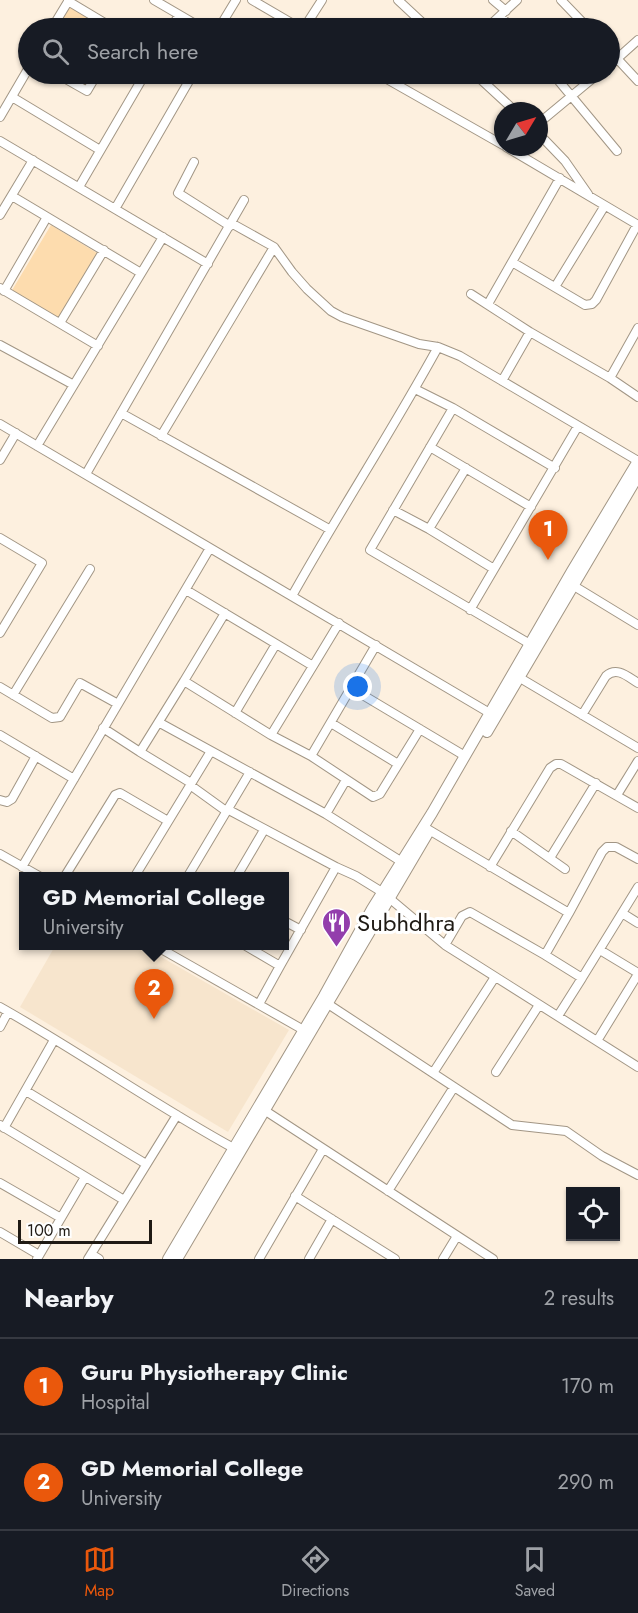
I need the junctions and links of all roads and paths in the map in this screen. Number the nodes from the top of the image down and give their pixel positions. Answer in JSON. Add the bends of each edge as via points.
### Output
{"nodes":[{"id":1,"x":154,"y":0,"type":"edge"},
{"id":2,"x":236,"y":0,"type":"edge"},
{"id":3,"x":252,"y":0,"type":"edge"},
{"id":4,"x":322,"y":0,"type":"edge"},
{"id":5,"x":398,"y":0,"type":"edge"},
{"id":6,"x":493,"y":0,"type":"edge"},
{"id":7,"x":517,"y":0,"type":"edge"},
{"id":8,"x":561,"y":0,"type":"edge"},
{"id":9,"x":68,"y":1,"type":"edge"},
{"id":10,"x":503,"y":14,"type":"junction"},
{"id":11,"x":179,"y":15,"type":"junction"},
{"id":12,"x":58,"y":18,"type":"edge"},
{"id":13,"x":96,"y":18,"type":"edge"},
{"id":14,"x":177,"y":18,"type":"edge"},
{"id":15,"x":184,"y":18,"type":"edge"},
{"id":16,"x":225,"y":18,"type":"edge"},
{"id":17,"x":284,"y":18,"type":"edge"},
{"id":18,"x":309,"y":18,"type":"edge"},
{"id":19,"x":417,"y":18,"type":"edge"},
{"id":20,"x":498,"y":18,"type":"edge"},
{"id":21,"x":506,"y":18,"type":"edge"},
{"id":22,"x":578,"y":18,"type":"edge"},
{"id":23,"x":638,"y":40,"type":"edge"},
{"id":24,"x":620,"y":56,"type":"edge"},
{"id":25,"x":620,"y":62,"type":"edge"},
{"id":26,"x":638,"y":81,"type":"edge"},
{"id":27,"x":19,"y":84,"type":"edge"},
{"id":28,"x":75,"y":84,"type":"edge"},
{"id":29,"x":91,"y":84,"type":"edge"},
{"id":30,"x":139,"y":84,"type":"edge"},
{"id":31,"x":188,"y":84,"type":"edge"},
{"id":32,"x":396,"y":84,"type":"edge"},
{"id":33,"x":486,"y":84,"type":"edge"},
{"id":34,"x":562,"y":84,"type":"edge"},
{"id":35,"x":585,"y":84,"type":"edge"},
{"id":36,"x":572,"y":94,"type":"junction"},
{"id":37,"x":12,"y":97,"type":"junction"},
{"id":38,"x":505,"y":102,"type":"edge"},
{"id":39,"x":1,"y":113,"type":"edge"},
{"id":40,"x":548,"y":115,"type":"edge"},
{"id":41,"x":494,"y":140,"type":"edge"},
{"id":42,"x":0,"y":141,"type":"edge"},
{"id":43,"x":548,"y":143,"type":"edge"},
{"id":44,"x":100,"y":150,"type":"junction"},
{"id":45,"x":617,"y":151,"type":"dead end"},
{"id":46,"x":522,"y":156,"type":"edge"},
{"id":47,"x":33,"y":160,"type":"junction"},
{"id":48,"x":194,"y":162,"type":"dead end"},
{"id":49,"x":560,"y":178,"type":"junction"},
{"id":50,"x":79,"y":188,"type":"junction"},
{"id":51,"x":12,"y":196,"type":"junction"},
{"id":52,"x":589,"y":196,"type":"junction"},
{"id":53,"x":244,"y":200,"type":"dead end"},
{"id":54,"x":604,"y":207,"type":"junction"},
{"id":55,"x":116,"y":209,"type":"junction"},
{"id":56,"x":0,"y":215,"type":"edge"},
{"id":57,"x":47,"y":217,"type":"junction"},
{"id":58,"x":231,"y":224,"type":"junction"},
{"id":59,"x":637,"y":225,"type":"edge"},
{"id":60,"x":163,"y":237,"type":"junction"},
{"id":61,"x":274,"y":248,"type":"junction"},
{"id":62,"x":104,"y":250,"type":"junction"},
{"id":63,"x":512,"y":262,"type":"junction"},
{"id":64,"x":208,"y":264,"type":"junction"},
{"id":65,"x":141,"y":273,"type":"junction"},
{"id":66,"x":555,"y":287,"type":"junction"},
{"id":67,"x":2,"y":290,"type":"edge"},
{"id":68,"x":471,"y":294,"type":"dead end"},
{"id":69,"x":488,"y":304,"type":"junction"},
{"id":70,"x":60,"y":323,"type":"junction"},
{"id":71,"x":638,"y":328,"type":"edge"},
{"id":72,"x":530,"y":332,"type":"junction"},
{"id":73,"x":0,"y":345,"type":"edge"},
{"id":74,"x":98,"y":346,"type":"junction"},
{"id":75,"x":438,"y":347,"type":"junction"},
{"id":76,"x":610,"y":378,"type":"junction"},
{"id":77,"x":502,"y":381,"type":"junction"},
{"id":78,"x":72,"y":384,"type":"junction"},
{"id":79,"x":415,"y":389,"type":"junction"},
{"id":80,"x":638,"y":397,"type":"edge"},
{"id":81,"x":453,"y":408,"type":"junction"},
{"id":82,"x":121,"y":413,"type":"junction"},
{"id":83,"x":0,"y":424,"type":"edge"},
{"id":84,"x":578,"y":426,"type":"junction"},
{"id":85,"x":16,"y":433,"type":"junction"},
{"id":86,"x":161,"y":436,"type":"junction"},
{"id":87,"x":37,"y":446,"type":"junction"},
{"id":88,"x":430,"y":447,"type":"junction"},
{"id":89,"x":0,"y":460,"type":"edge"},
{"id":90,"x":638,"y":461,"type":"edge"},
{"id":91,"x":466,"y":468,"type":"junction"},
{"id":92,"x":555,"y":468,"type":"junction"},
{"id":93,"x":86,"y":474,"type":"junction"},
{"id":94,"x":638,"y":476,"type":"edge"},
{"id":95,"x":531,"y":507,"type":"junction"},
{"id":96,"x":393,"y":510,"type":"junction"},
{"id":97,"x":329,"y":529,"type":"junction"},
{"id":98,"x":429,"y":529,"type":"junction"},
{"id":99,"x":0,"y":538,"type":"edge"},
{"id":100,"x":210,"y":548,"type":"junction"},
{"id":101,"x":90,"y":568,"type":"dead end"},
{"id":102,"x":494,"y":569,"type":"junction"},
{"id":103,"x":574,"y":586,"type":"junction"},
{"id":104,"x":186,"y":590,"type":"junction"},
{"id":105,"x":292,"y":596,"type":"junction"},
{"id":106,"x":470,"y":610,"type":"junction"},
{"id":107,"x":225,"y":613,"type":"junction"},
{"id":108,"x":339,"y":623,"type":"junction"},
{"id":109,"x":637,"y":623,"type":"edge"},
{"id":110,"x":0,"y":633,"type":"edge"},
{"id":111,"x":276,"y":644,"type":"junction"},
{"id":112,"x":530,"y":644,"type":"junction"},
{"id":113,"x":375,"y":645,"type":"junction"},
{"id":114,"x":314,"y":666,"type":"junction"},
{"id":115,"x":516,"y":675,"type":"junction"},
{"id":116,"x":184,"y":681,"type":"junction"},
{"id":117,"x":638,"y":683,"type":"edge"},
{"id":118,"x":0,"y":687,"type":"edge"},
{"id":119,"x":351,"y":688,"type":"junction"},
{"id":120,"x":13,"y":695,"type":"junction"},
{"id":121,"x":118,"y":704,"type":"junction"},
{"id":122,"x":234,"y":713,"type":"junction"},
{"id":123,"x":493,"y":714,"type":"junction"},
{"id":124,"x":582,"y":715,"type":"junction"},
{"id":125,"x":160,"y":723,"type":"junction"},
{"id":126,"x":331,"y":723,"type":"junction"},
{"id":127,"x":103,"y":728,"type":"junction"},
{"id":128,"x":420,"y":729,"type":"junction"},
{"id":129,"x":0,"y":735,"type":"edge"},
{"id":130,"x":272,"y":735,"type":"junction"},
{"id":131,"x":638,"y":748,"type":"edge"},
{"id":132,"x":211,"y":751,"type":"junction"},
{"id":133,"x":140,"y":752,"type":"junction"},
{"id":134,"x":36,"y":756,"type":"junction"},
{"id":135,"x":311,"y":756,"type":"junction"},
{"id":136,"x":465,"y":756,"type":"junction"},
{"id":137,"x":638,"y":761,"type":"edge"},
{"id":138,"x":398,"y":764,"type":"junction"},
{"id":139,"x":250,"y":772,"type":"junction"},
{"id":140,"x":74,"y":779,"type":"junction"},
{"id":141,"x":345,"y":780,"type":"junction"},
{"id":142,"x":596,"y":783,"type":"junction"},
{"id":143,"x":191,"y":784,"type":"junction"},
{"id":144,"x":617,"y":795,"type":"junction"},
{"id":145,"x":0,"y":800,"type":"edge"},
{"id":146,"x":638,"y":808,"type":"edge"},
{"id":147,"x":226,"y":810,"type":"junction"},
{"id":148,"x":327,"y":814,"type":"junction"},
{"id":149,"x":168,"y":821,"type":"junction"},
{"id":150,"x":427,"y":829,"type":"junction"},
{"id":151,"x":264,"y":830,"type":"junction"},
{"id":152,"x":511,"y":831,"type":"junction"},
{"id":153,"x":0,"y":854,"type":"edge"},
{"id":154,"x":550,"y":858,"type":"junction"},
{"id":155,"x":638,"y":859,"type":"edge"},
{"id":156,"x":402,"y":862,"type":"junction"},
{"id":157,"x":22,"y":867,"type":"junction"},
{"id":158,"x":336,"y":867,"type":"junction"},
{"id":159,"x":490,"y":867,"type":"junction"},
{"id":160,"x":565,"y":869,"type":"dead end"},
{"id":161,"x":31,"y":872,"type":"edge"},
{"id":162,"x":67,"y":872,"type":"edge"},
{"id":163,"x":137,"y":872,"type":"edge"},
{"id":164,"x":190,"y":872,"type":"edge"},
{"id":165,"x":239,"y":872,"type":"edge"},
{"id":166,"x":638,"y":887,"type":"edge"},
{"id":167,"x":386,"y":896,"type":"junction"},
{"id":168,"x":569,"y":913,"type":"junction"},
{"id":169,"x":622,"y":913,"type":"junction"},
{"id":170,"x":289,"y":923,"type":"edge"},
{"id":171,"x":638,"y":923,"type":"edge"},
{"id":172,"x":301,"y":930,"type":"junction"},
{"id":173,"x":445,"y":945,"type":"junction"},
{"id":174,"x":165,"y":950,"type":"edge"},
{"id":175,"x":254,"y":950,"type":"edge"},
{"id":176,"x":600,"y":950,"type":"junction"},
{"id":177,"x":544,"y":955,"type":"junction"},
{"id":178,"x":280,"y":966,"type":"junction"},
{"id":179,"x":638,"y":974,"type":"edge"},
{"id":180,"x":495,"y":977,"type":"junction"},
{"id":181,"x":582,"y":978,"type":"junction"},
{"id":182,"x":259,"y":1004,"type":"junction"},
{"id":183,"x":328,"y":1004,"type":"junction"},
{"id":184,"x":539,"y":1005,"type":"junction"},
{"id":185,"x":0,"y":1007,"type":"edge"},
{"id":186,"x":9,"y":1012,"type":"junction"},
{"id":187,"x":558,"y":1016,"type":"junction"},
{"id":188,"x":0,"y":1027,"type":"edge"},
{"id":189,"x":307,"y":1032,"type":"junction"},
{"id":190,"x":54,"y":1040,"type":"junction"},
{"id":191,"x":597,"y":1041,"type":"junction"},
{"id":192,"x":638,"y":1067,"type":"edge"},
{"id":193,"x":496,"y":1072,"type":"dead end"},
{"id":194,"x":434,"y":1073,"type":"junction"},
{"id":195,"x":454,"y":1086,"type":"junction"},
{"id":196,"x":26,"y":1091,"type":"junction"},
{"id":197,"x":262,"y":1109,"type":"junction"},
{"id":198,"x":177,"y":1115,"type":"junction"},
{"id":199,"x":2,"y":1126,"type":"edge"},
{"id":200,"x":323,"y":1149,"type":"junction"},
{"id":201,"x":237,"y":1150,"type":"junction"},
{"id":202,"x":146,"y":1164,"type":"junction"},
{"id":203,"x":638,"y":1175,"type":"edge"},
{"id":204,"x":85,"y":1177,"type":"junction"},
{"id":205,"x":0,"y":1183,"type":"edge"},
{"id":206,"x":388,"y":1191,"type":"junction"},
{"id":207,"x":295,"y":1196,"type":"junction"},
{"id":208,"x":124,"y":1200,"type":"junction"},
{"id":209,"x":61,"y":1218,"type":"junction"},
{"id":210,"x":332,"y":1219,"type":"junction"},
{"id":211,"x":0,"y":1232,"type":"edge"},
{"id":212,"x":457,"y":1236,"type":"junction"},
{"id":213,"x":38,"y":1257,"type":"edge"},
{"id":214,"x":93,"y":1257,"type":"edge"},
{"id":215,"x":168,"y":1259,"type":"edge"},
{"id":216,"x":177,"y":1259,"type":"edge"},
{"id":217,"x":259,"y":1259,"type":"edge"},
{"id":218,"x":309,"y":1259,"type":"edge"},
{"id":219,"x":394,"y":1259,"type":"edge"},
{"id":220,"x":443,"y":1259,"type":"edge"},
{"id":221,"x":493,"y":1259,"type":"edge"}],
"edges":[{"from":1,"to":11,"type":"street"},
{"from":2,"to":16,"type":"street"},
{"from":3,"to":17,"type":"street"},
{"from":4,"to":18,"type":"street"},
{"from":5,"to":19,"type":"street"},
{"from":6,"to":10,"type":"street"},
{"from":7,"to":10,"type":"street"},
{"from":8,"to":22,"type":"street"},
{"from":9,"to":12,"type":"street"},
{"from":9,"to":13,"type":"street"},
{"from":10,"to":20,"type":"street"},
{"from":10,"to":21,"type":"street"},
{"from":11,"to":14,"type":"street"},
{"from":11,"to":15,"type":"street"},
{"from":23,"to":24,"type":"street"},
{"from":25,"to":26,"type":"street"},
{"from":27,"to":37,"type":"street"},
{"from":28,"to":29,"type":"street","via":[[87,91]]},
{"from":30,"to":44,"type":"street"},
{"from":31,"to":55,"type":"street"},
{"from":32,"to":41,"type":"street"},
{"from":33,"to":38,"type":"street"},
{"from":34,"to":36,"type":"street"},
{"from":35,"to":36,"type":"street"},
{"from":36,"to":40,"type":"street"},
{"from":36,"to":45,"type":"street"},
{"from":37,"to":39,"type":"street"},
{"from":37,"to":44,"type":"street"},
{"from":42,"to":47,"type":"street"},
{"from":43,"to":52,"type":"street"},
{"from":44,"to":50,"type":"street"},
{"from":46,"to":49,"type":"street"},
{"from":47,"to":50,"type":"street"},
{"from":47,"to":51,"type":"street"},
{"from":48,"to":58,"type":"street","via":[[178,193]]},
{"from":49,"to":52,"type":"street"},
{"from":49,"to":63,"type":"street"},
{"from":50,"to":55,"type":"street"},
{"from":51,"to":56,"type":"street"},
{"from":51,"to":57,"type":"street"},
{"from":52,"to":54,"type":"street"},
{"from":53,"to":58,"type":"street"},
{"from":54,"to":59,"type":"street"},
{"from":54,"to":66,"type":"street"},
{"from":55,"to":60,"type":"street"},
{"from":57,"to":62,"type":"street"},
{"from":57,"to":67,"type":"street"},
{"from":58,"to":61,"type":"street"},
{"from":58,"to":64,"type":"street"},
{"from":59,"to":66,"type":"street","via":[[592,304],[585,305]]},
{"from":60,"to":64,"type":"street"},
{"from":60,"to":65,"type":"street"},
{"from":61,"to":75,"type":"street","via":[[331,311],[419,344]]},
{"from":61,"to":86,"type":"street"},
{"from":62,"to":65,"type":"street"},
{"from":62,"to":70,"type":"street"},
{"from":63,"to":66,"type":"street"},
{"from":63,"to":69,"type":"street"},
{"from":64,"to":82,"type":"street"},
{"from":65,"to":74,"type":"street"},
{"from":67,"to":70,"type":"street"},
{"from":68,"to":69,"type":"street"},
{"from":69,"to":72,"type":"street"},
{"from":70,"to":74,"type":"street"},
{"from":71,"to":76,"type":"street"},
{"from":72,"to":76,"type":"street"},
{"from":72,"to":77,"type":"street"},
{"from":73,"to":78,"type":"street"},
{"from":74,"to":78,"type":"street"},
{"from":75,"to":77,"type":"street"},
{"from":75,"to":79,"type":"street"},
{"from":76,"to":80,"type":"street"},
{"from":77,"to":84,"type":"street"},
{"from":78,"to":87,"type":"street"},
{"from":79,"to":81,"type":"street"},
{"from":79,"to":97,"type":"street"},
{"from":81,"to":88,"type":"street"},
{"from":81,"to":92,"type":"street"},
{"from":82,"to":86,"type":"street"},
{"from":82,"to":93,"type":"street"},
{"from":83,"to":85,"type":"street"},
{"from":84,"to":90,"type":"street"},
{"from":84,"to":92,"type":"street"},
{"from":85,"to":87,"type":"street"},
{"from":85,"to":89,"type":"street"},
{"from":86,"to":97,"type":"street"},
{"from":87,"to":93,"type":"street"},
{"from":88,"to":91,"type":"street"},
{"from":88,"to":96,"type":"street"},
{"from":90,"to":112,"type":"street"},
{"from":91,"to":95,"type":"street"},
{"from":91,"to":98,"type":"street"},
{"from":92,"to":95,"type":"street"},
{"from":93,"to":100,"type":"street"},
{"from":94,"to":103,"type":"street"},
{"from":95,"to":102,"type":"street"},
{"from":96,"to":98,"type":"street"},
{"from":96,"to":106,"type":"street","via":[[370,550]]},
{"from":97,"to":105,"type":"street"},
{"from":98,"to":102,"type":"street"},
{"from":99,"to":110,"type":"street","via":[[42,563]]},
{"from":100,"to":104,"type":"street"},
{"from":100,"to":105,"type":"street"},
{"from":101,"to":120,"type":"street"},
{"from":102,"to":106,"type":"street"},
{"from":103,"to":109,"type":"street"},
{"from":103,"to":115,"type":"street"},
{"from":104,"to":107,"type":"street"},
{"from":104,"to":121,"type":"street"},
{"from":105,"to":108,"type":"street"},
{"from":106,"to":112,"type":"street"},
{"from":107,"to":111,"type":"street"},
{"from":107,"to":116,"type":"street"},
{"from":108,"to":113,"type":"street"},
{"from":108,"to":114,"type":"street"},
{"from":111,"to":114,"type":"street"},
{"from":111,"to":122,"type":"street"},
{"from":112,"to":115,"type":"street"},
{"from":113,"to":119,"type":"street"},
{"from":113,"to":123,"type":"street"},
{"from":114,"to":130,"type":"street"},
{"from":115,"to":123,"type":"street"},
{"from":115,"to":124,"type":"street"},
{"from":116,"to":122,"type":"street"},
{"from":116,"to":125,"type":"street"},
{"from":117,"to":124,"type":"street","via":[[618,671],[611,672]]},
{"from":118,"to":120,"type":"street"},
{"from":119,"to":126,"type":"street"},
{"from":119,"to":128,"type":"street"},
{"from":120,"to":121,"type":"street","via":[[56,719],[80,683]]},
{"from":121,"to":127,"type":"street"},
{"from":122,"to":130,"type":"street"},
{"from":123,"to":136,"type":"street"},
{"from":123,"to":150,"type":"street"},
{"from":124,"to":131,"type":"street"},
{"from":125,"to":132,"type":"street"},
{"from":125,"to":133,"type":"street"},
{"from":126,"to":135,"type":"street"},
{"from":126,"to":138,"type":"street"},
{"from":127,"to":133,"type":"street"},
{"from":127,"to":140,"type":"street"},
{"from":128,"to":136,"type":"street"},
{"from":128,"to":138,"type":"street"},
{"from":129,"to":134,"type":"street"},
{"from":130,"to":135,"type":"street"},
{"from":132,"to":139,"type":"street"},
{"from":132,"to":143,"type":"street"},
{"from":133,"to":143,"type":"street"},
{"from":134,"to":140,"type":"street"},
{"from":134,"to":145,"type":"street","via":[[12,799]]},
{"from":135,"to":141,"type":"street"},
{"from":136,"to":150,"type":"street"},
{"from":137,"to":144,"type":"street"},
{"from":138,"to":141,"type":"street","via":[[376,797]]},
{"from":139,"to":147,"type":"street"},
{"from":139,"to":148,"type":"street"},
{"from":140,"to":157,"type":"street"},
{"from":141,"to":148,"type":"street"},
{"from":142,"to":144,"type":"street"},
{"from":142,"to":152,"type":"street","via":[[556,764]]},
{"from":142,"to":154,"type":"street"},
{"from":143,"to":147,"type":"street"},
{"from":143,"to":149,"type":"street"},
{"from":144,"to":146,"type":"street"},
{"from":147,"to":151,"type":"street"},
{"from":147,"to":164,"type":"street"},
{"from":148,"to":156,"type":"street"},
{"from":149,"to":162,"type":"street","via":[[120,793],[115,795]]},
{"from":149,"to":163,"type":"street"},
{"from":150,"to":156,"type":"street"},
{"from":150,"to":159,"type":"street"},
{"from":150,"to":167,"type":"street"},
{"from":151,"to":158,"type":"street"},
{"from":151,"to":165,"type":"street"},
{"from":152,"to":154,"type":"street"},
{"from":152,"to":159,"type":"street"},
{"from":153,"to":157,"type":"street"},
{"from":154,"to":160,"type":"street"},
{"from":155,"to":168,"type":"street","via":[[616,847],[607,847]]},
{"from":156,"to":167,"type":"street"},
{"from":157,"to":161,"type":"street"},
{"from":158,"to":167,"type":"street"},
{"from":158,"to":172,"type":"street"},
{"from":159,"to":168,"type":"street"},
{"from":166,"to":169,"type":"street"},
{"from":167,"to":173,"type":"street"},
{"from":167,"to":183,"type":"street"},
{"from":167,"to":189,"type":"street"},
{"from":168,"to":177,"type":"street"},
{"from":169,"to":171,"type":"street"},
{"from":169,"to":176,"type":"street"},
{"from":170,"to":172,"type":"street"},
{"from":172,"to":178,"type":"street"},
{"from":173,"to":177,"type":"street","via":[[462,916],[470,912]]},
{"from":173,"to":180,"type":"street"},
{"from":174,"to":182,"type":"street"},
{"from":175,"to":178,"type":"street"},
{"from":176,"to":179,"type":"street"},
{"from":176,"to":181,"type":"street"},
{"from":177,"to":181,"type":"street"},
{"from":178,"to":182,"type":"street"},
{"from":179,"to":191,"type":"street"},
{"from":180,"to":184,"type":"street"},
{"from":180,"to":194,"type":"street"},
{"from":181,"to":187,"type":"street"},
{"from":182,"to":189,"type":"street"},
{"from":183,"to":189,"type":"street"},
{"from":183,"to":194,"type":"street"},
{"from":184,"to":187,"type":"street"},
{"from":184,"to":193,"type":"street"},
{"from":185,"to":186,"type":"street"},
{"from":186,"to":188,"type":"street"},
{"from":186,"to":190,"type":"street"},
{"from":187,"to":191,"type":"street"},
{"from":189,"to":197,"type":"street"},
{"from":190,"to":196,"type":"street"},
{"from":190,"to":198,"type":"street"},
{"from":191,"to":192,"type":"street"},
{"from":194,"to":195,"type":"street"},
{"from":195,"to":203,"type":"street","via":[[512,1125],[566,1131]]},
{"from":195,"to":206,"type":"street"},
{"from":196,"to":199,"type":"street"},
{"from":196,"to":202,"type":"street"},
{"from":197,"to":200,"type":"street"},
{"from":197,"to":201,"type":"street"},
{"from":198,"to":201,"type":"street"},
{"from":198,"to":202,"type":"street"},
{"from":199,"to":204,"type":"street"},
{"from":200,"to":206,"type":"street"},
{"from":200,"to":207,"type":"street"},
{"from":201,"to":215,"type":"street"},
{"from":201,"to":216,"type":"street"},
{"from":202,"to":208,"type":"street"},
{"from":204,"to":208,"type":"street"},
{"from":204,"to":209,"type":"street"},
{"from":205,"to":209,"type":"street"},
{"from":206,"to":212,"type":"street"},
{"from":207,"to":210,"type":"street"},
{"from":207,"to":217,"type":"street"},
{"from":208,"to":214,"type":"street"},
{"from":209,"to":213,"type":"street"},
{"from":210,"to":218,"type":"street"},
{"from":210,"to":219,"type":"street"},
{"from":211,"to":213,"type":"street"},
{"from":212,"to":220,"type":"street"},
{"from":212,"to":221,"type":"street"}]}
